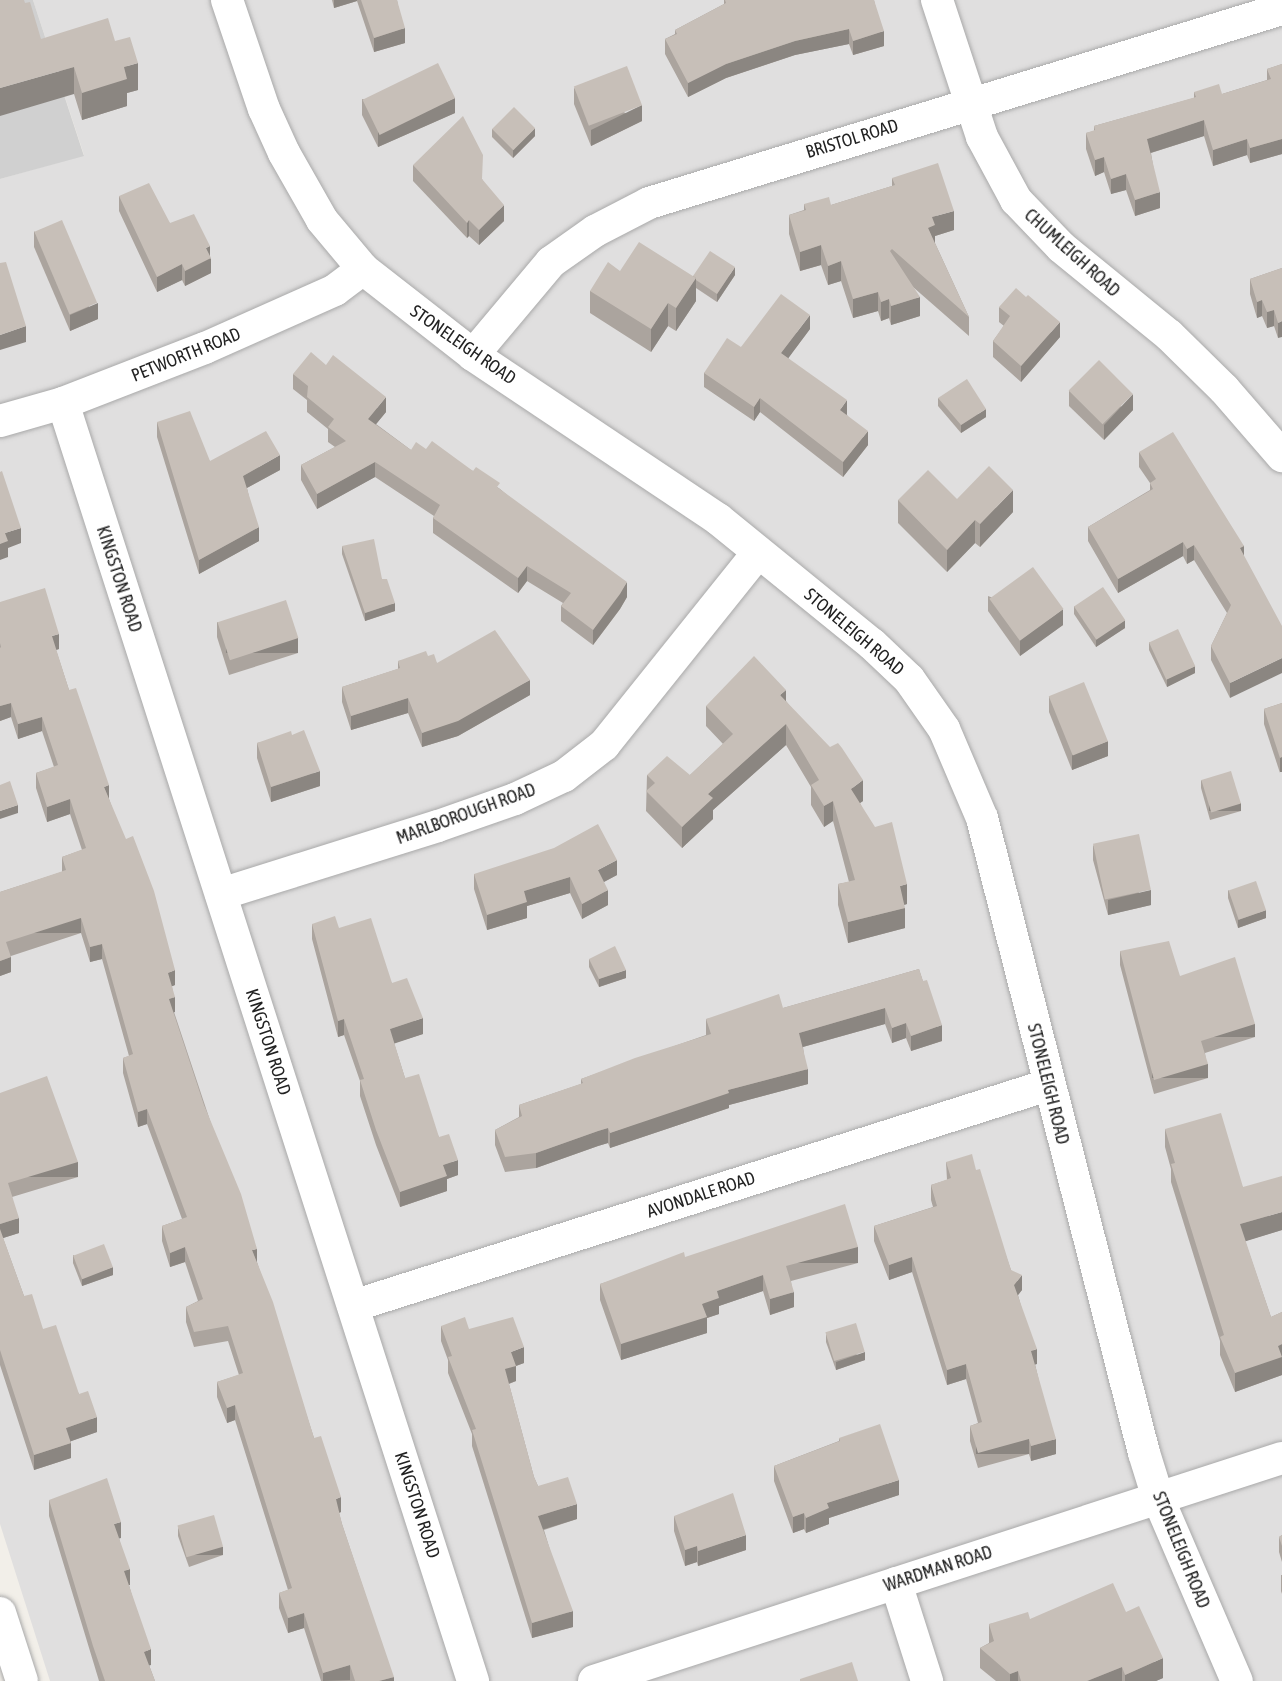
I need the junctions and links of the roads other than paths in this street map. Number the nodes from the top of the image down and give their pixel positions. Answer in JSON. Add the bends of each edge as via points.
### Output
{"nodes":[{"id":1,"x":227,"y":0,"type":"edge"},
{"id":2,"x":937,"y":0,"type":"edge"},
{"id":3,"x":1282,"y":9,"type":"edge"},
{"id":4,"x":970,"y":102,"type":"junction"},
{"id":5,"x":363,"y":269,"type":"junction"},
{"id":6,"x":473,"y":355,"type":"junction"},
{"id":7,"x":63,"y":403,"type":"junction"},
{"id":8,"x":0,"y":421,"type":"edge"},
{"id":9,"x":1282,"y":456,"type":"edge"},
{"id":10,"x":758,"y":553,"type":"junction"},
{"id":11,"x":220,"y":894,"type":"junction"},
{"id":12,"x":1048,"y":1085,"type":"junction"},
{"id":13,"x":353,"y":1306,"type":"junction"},
{"id":14,"x":1282,"y":1458,"type":"edge"},
{"id":15,"x":1158,"y":1498,"type":"junction"},
{"id":16,"x":896,"y":1582,"type":"junction"},
{"id":17,"x":0,"y":1613,"type":"edge"},
{"id":18,"x":22,"y":1681,"type":"edge"},
{"id":19,"x":473,"y":1681,"type":"edge"},
{"id":20,"x":594,"y":1681,"type":"edge"},
{"id":21,"x":927,"y":1681,"type":"edge"},
{"id":22,"x":1237,"y":1681,"type":"edge"}],
"edges":[{"from":1,"to":5,"type":"street","name":"STONELEIGH ROAD","via":[[260,99],[284,153],[322,220]]},
{"from":2,"to":4,"type":"street","name":"CHUMLEIGH ROAD"},
{"from":3,"to":4,"type":"street","name":"BRISTOL ROAD"},
{"from":4,"to":6,"type":"street","name":"BRISTOL ROAD","via":[[649,203],[595,231],[552,262]]},
{"from":4,"to":9,"type":"street","name":"CHUMLEIGH ROAD","via":[[999,170],[1032,220],[1168,335],[1224,389]]},
{"from":5,"to":6,"type":"street","name":"STONELEIGH ROAD"},
{"from":5,"to":7,"type":"street","name":"PETWORTH ROAD","via":[[334,290],[290,311]]},
{"from":6,"to":10,"type":"street","name":"STONELEIGH ROAD","via":[[666,483]]},
{"from":7,"to":8,"type":"street","name":"PETWORTH ROAD"},
{"from":7,"to":11,"type":"street","name":"KINGSTON ROAD"},
{"from":10,"to":11,"type":"street","name":"MARLBOROUGH ROAD","via":[[604,745],[564,776],[515,799],[438,826]]},
{"from":10,"to":12,"type":"street","name":"STONELEIGH ROAD","via":[[909,679],[944,729],[982,818]]},
{"from":11,"to":13,"type":"street","name":"KINGSTON ROAD"},
{"from":12,"to":13,"type":"street","name":"AVONDALE ROAD"},
{"from":12,"to":15,"type":"street","name":"STONELEIGH ROAD"},
{"from":13,"to":19,"type":"street","name":"KINGSTON ROAD"},
{"from":14,"to":15,"type":"street","name":"WARDMAN ROAD"},
{"from":15,"to":16,"type":"street","name":"WARDMAN ROAD"},
{"from":15,"to":22,"type":"street","name":"STONELEIGH ROAD"},
{"from":16,"to":20,"type":"street","name":"WARDMAN ROAD"},
{"from":16,"to":21,"type":"street"},
{"from":17,"to":18,"type":"street"}]}
